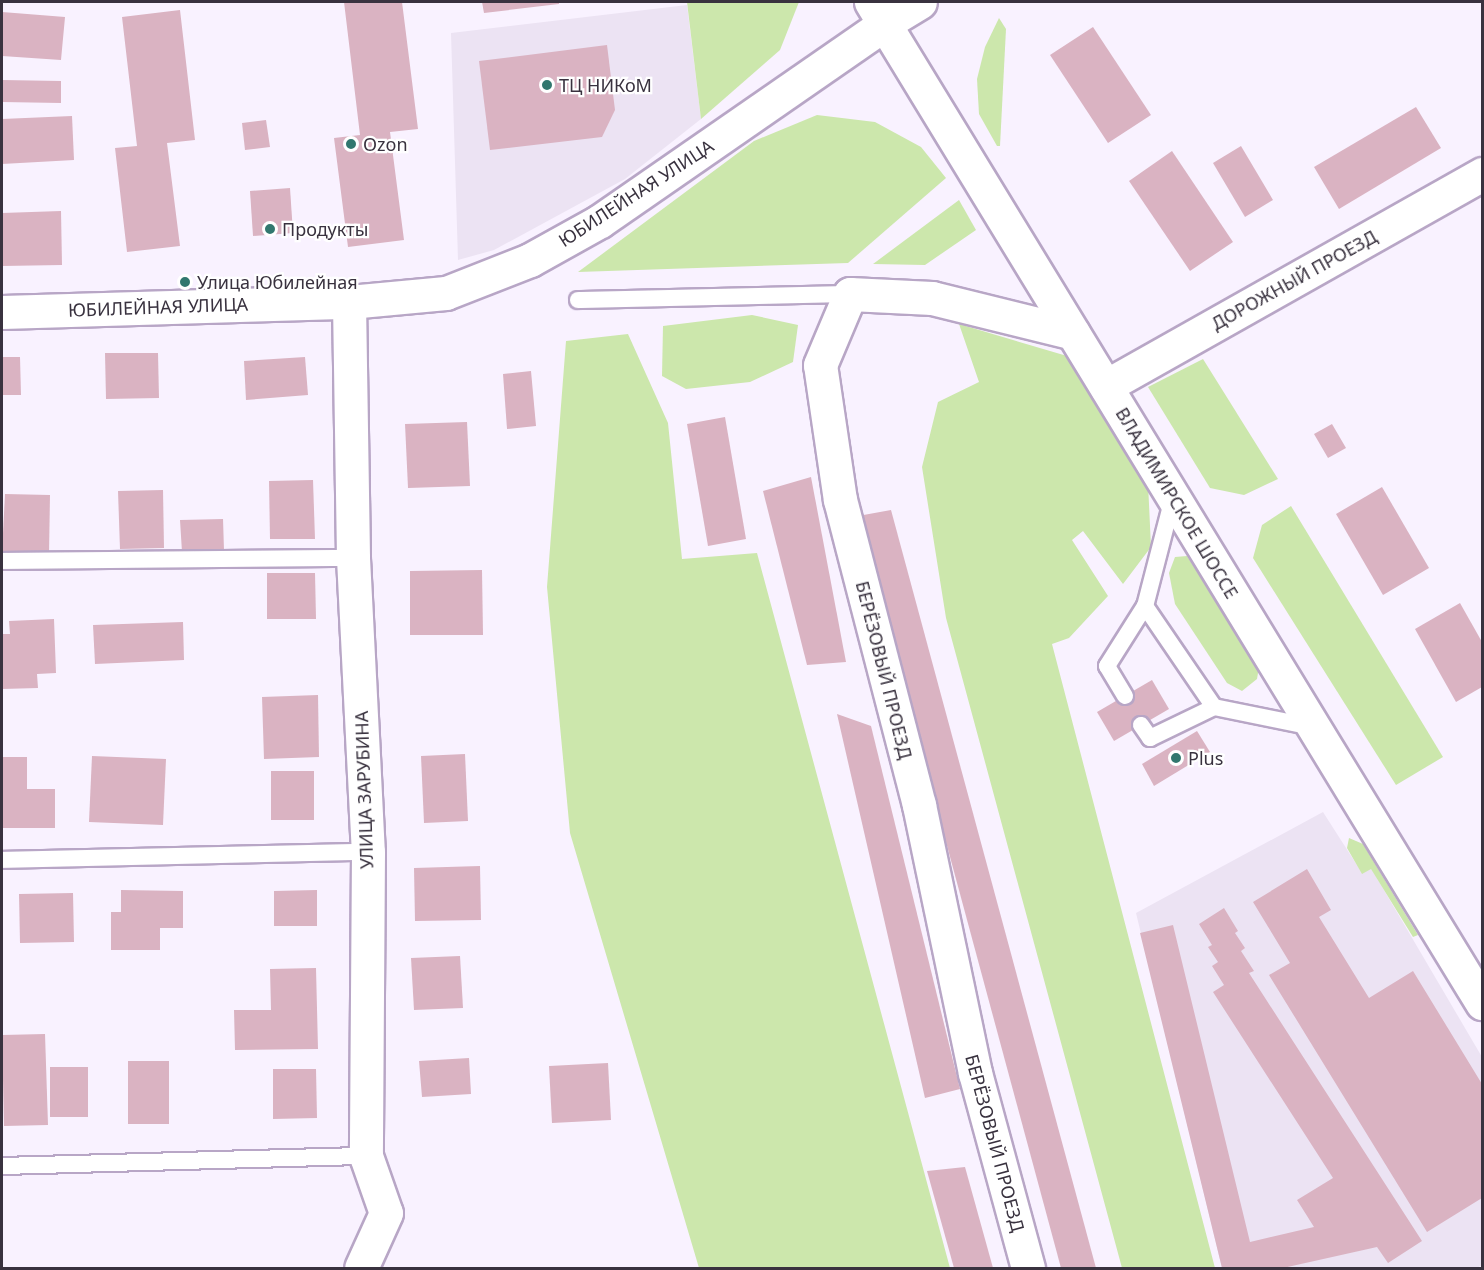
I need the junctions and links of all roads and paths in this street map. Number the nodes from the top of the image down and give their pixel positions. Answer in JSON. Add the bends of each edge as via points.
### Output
{"nodes":[{"id":1,"x":920,"y":2,"type":"edge"},
{"id":2,"x":878,"y":13,"type":"edge"},
{"id":3,"x":1482,"y":174,"type":"edge"},
{"id":4,"x":850,"y":294,"type":"junction"},
{"id":5,"x":578,"y":300,"type":"dead end"},
{"id":6,"x":349,"y":302,"type":"junction"},
{"id":7,"x":2,"y":312,"type":"edge"},
{"id":8,"x":1073,"y":333,"type":"junction"},
{"id":9,"x":1106,"y":386,"type":"junction"},
{"id":10,"x":1173,"y":497,"type":"junction"},
{"id":11,"x":353,"y":558,"type":"junction"},
{"id":12,"x":2,"y":561,"type":"edge"},
{"id":13,"x":1145,"y":606,"type":"junction"},
{"id":14,"x":1125,"y":696,"type":"dead end"},
{"id":15,"x":1214,"y":708,"type":"junction"},
{"id":16,"x":1141,"y":726,"type":"dead end"},
{"id":17,"x":1314,"y":728,"type":"junction"},
{"id":18,"x":368,"y":852,"type":"junction"},
{"id":19,"x":2,"y":860,"type":"edge"},
{"id":20,"x":1482,"y":1003,"type":"edge"},
{"id":21,"x":366,"y":1156,"type":"junction"},
{"id":22,"x":2,"y":1166,"type":"edge"},
{"id":23,"x":361,"y":1269,"type":"edge"},
{"id":24,"x":1028,"y":1269,"type":"edge"}],
"edges":[{"from":1,"to":2,"type":"street","name":"ЮБИЛЕЙНАЯ УЛИЦА"},
{"from":2,"to":6,"type":"street","name":"ЮБИЛЕЙНАЯ УЛИЦА","via":[[600,221],[530,260],[446,293]]},
{"from":2,"to":8,"type":"street","name":"ВЛАДИМИРСКОЕ ШОССЕ"},
{"from":3,"to":9,"type":"street","name":"ДОРОЖНЫЙ ПРОЕЗД"},
{"from":4,"to":5,"type":"lane"},
{"from":4,"to":8,"type":"street","via":[[932,298]]},
{"from":4,"to":24,"type":"street","name":"БЕРЁЗОВЫЙ ПРОЕЗД","via":[[820,365],[840,500],[919,805],[975,1073]]},
{"from":6,"to":7,"type":"street","name":"ЮБИЛЕЙНАЯ УЛИЦА"},
{"from":6,"to":11,"type":"street","name":"УЛИЦА ЗАРУБИНА"},
{"from":8,"to":9,"type":"street","name":"ВЛАДИМИРСКОЕ ШОССЕ"},
{"from":9,"to":10,"type":"street","name":"ВЛАДИМИРСКОЕ ШОССЕ"},
{"from":10,"to":13,"type":"lane"},
{"from":10,"to":17,"type":"street","name":"ВЛАДИМИРСКОЕ ШОССЕ"},
{"from":11,"to":12,"type":"lane"},
{"from":11,"to":18,"type":"street","name":"УЛИЦА ЗАРУБИНА"},
{"from":13,"to":14,"type":"lane","via":[[1107,666]]},
{"from":13,"to":15,"type":"lane"},
{"from":15,"to":16,"type":"lane","via":[[1150,738]]},
{"from":15,"to":17,"type":"lane"},
{"from":17,"to":20,"type":"street","name":"ВЛАДИМИРСКОЕ ШОССЕ"},
{"from":18,"to":19,"type":"lane"},
{"from":18,"to":21,"type":"street","name":"УЛИЦА ЗАРУБИНА"},
{"from":21,"to":22,"type":"lane"},
{"from":21,"to":23,"type":"street","name":"УЛИЦА ЗАРУБИНА","via":[[386,1214]]}]}
